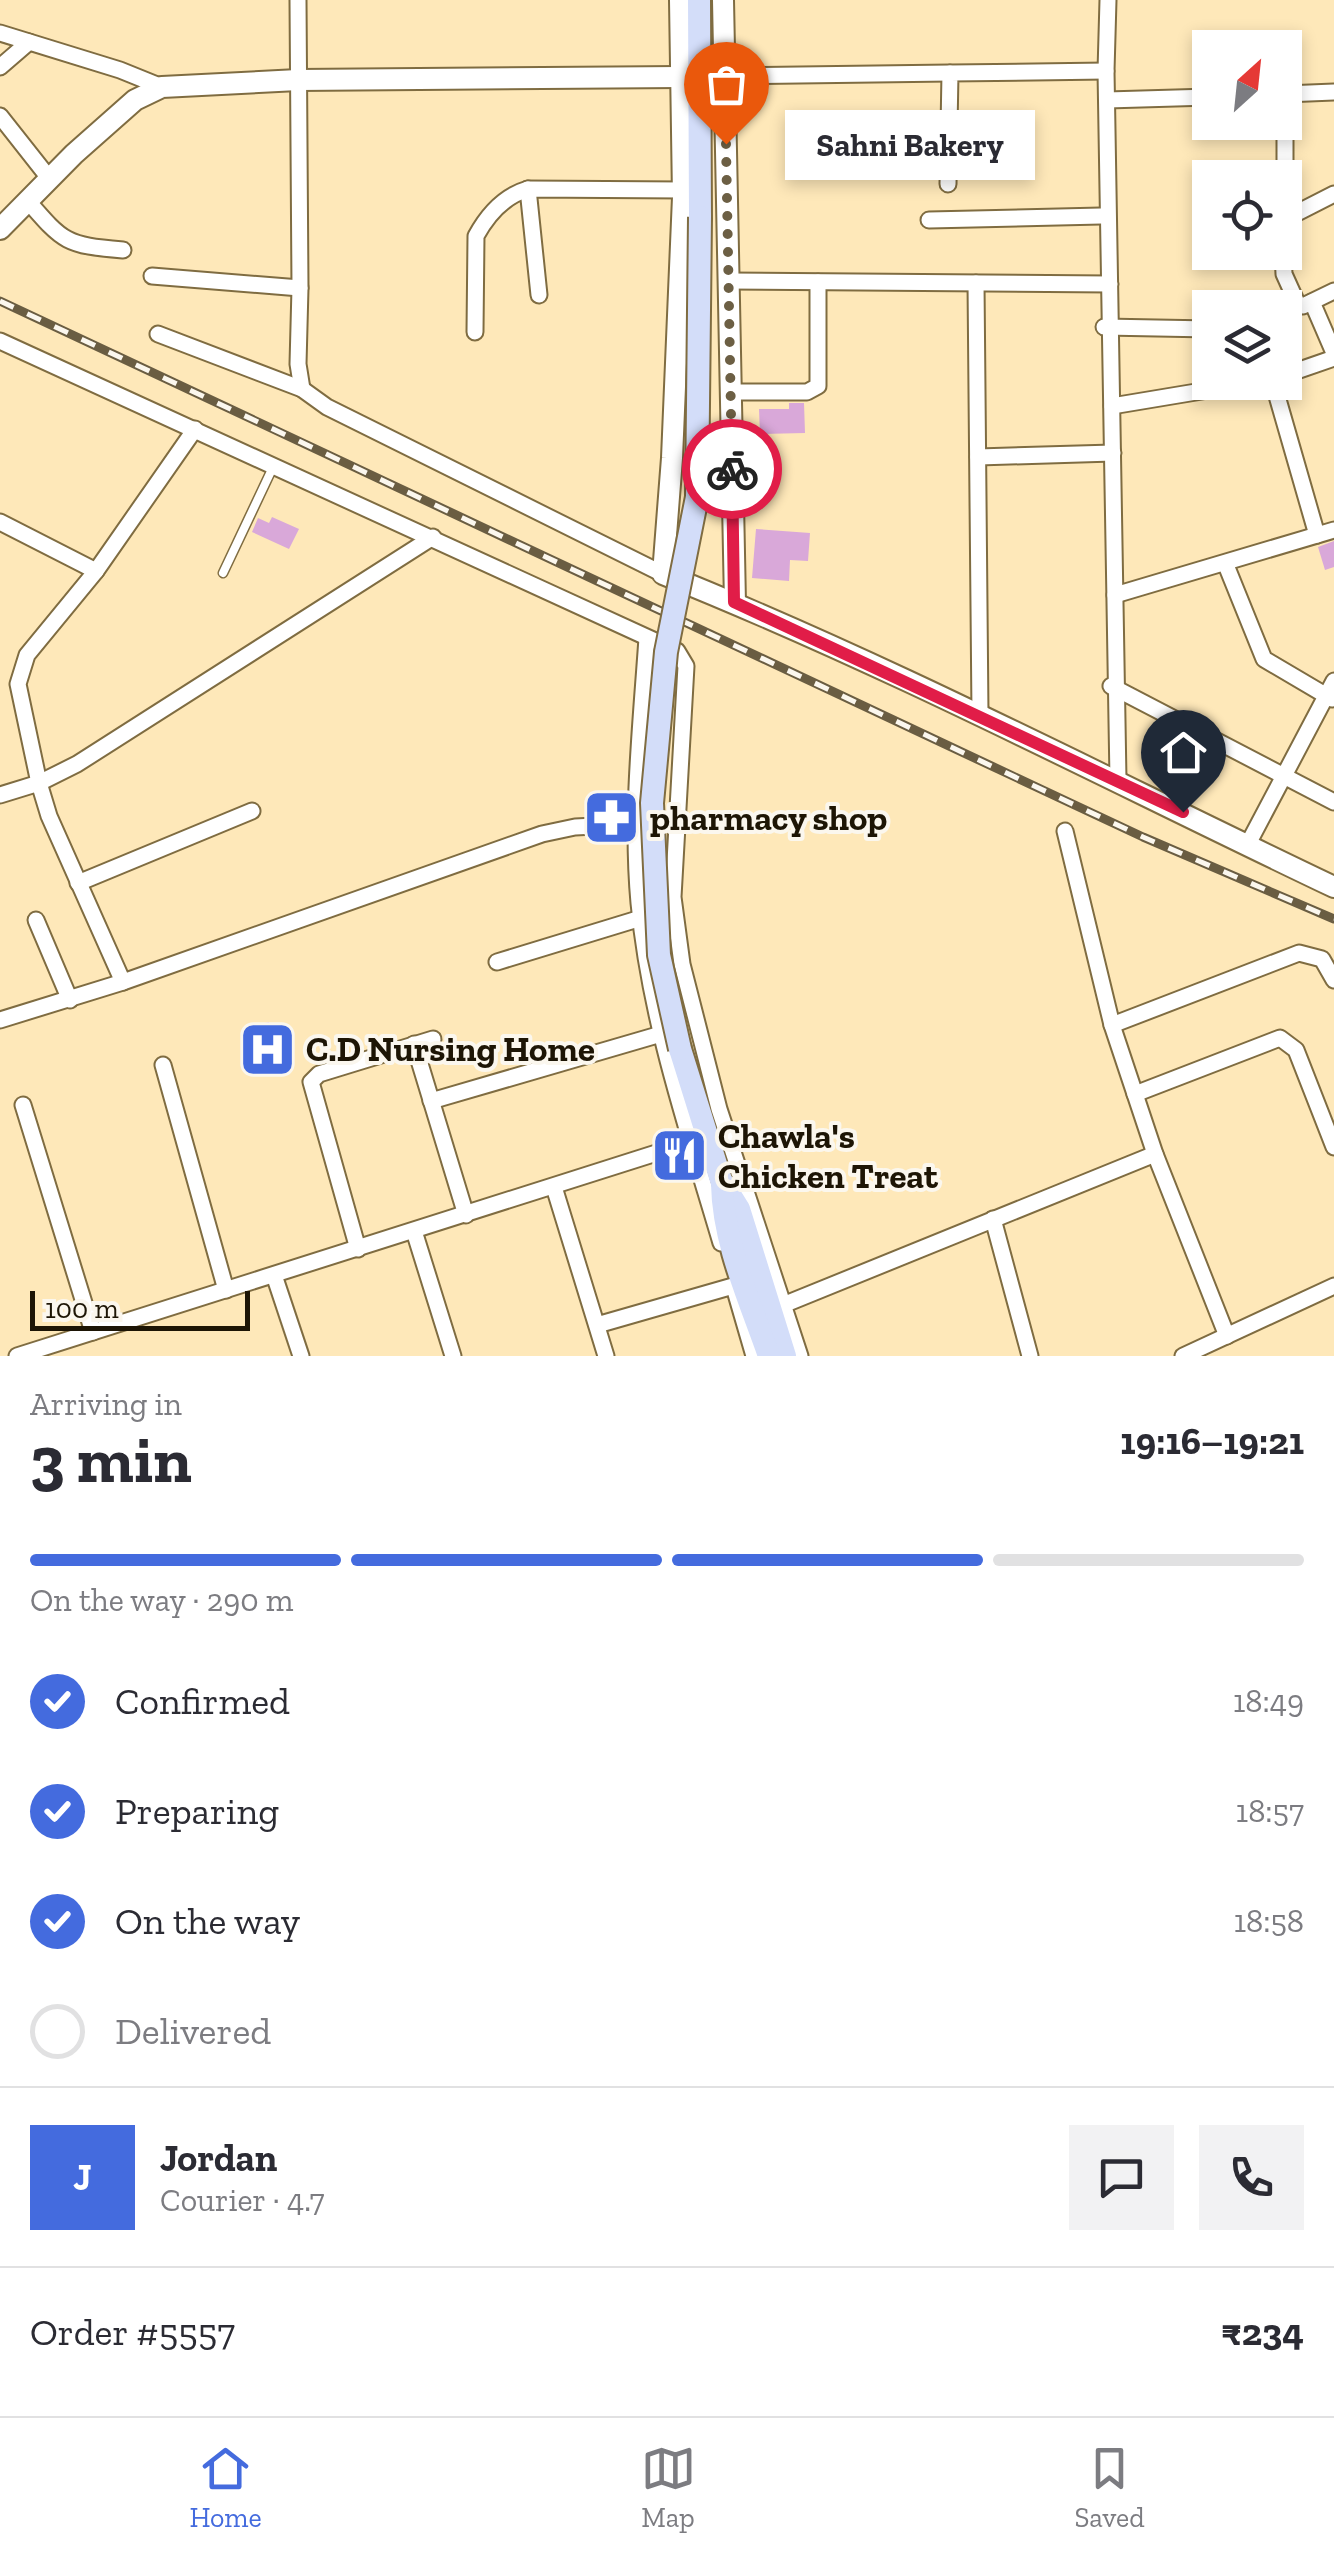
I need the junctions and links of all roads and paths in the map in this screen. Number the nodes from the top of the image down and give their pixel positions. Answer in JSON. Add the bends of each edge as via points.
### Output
{"nodes":[{"id":1,"x":298,"y":0,"type":"edge"},
{"id":2,"x":680,"y":0,"type":"edge"},
{"id":3,"x":699,"y":0,"type":"edge"},
{"id":4,"x":722,"y":0,"type":"edge"},
{"id":5,"x":1098,"y":0,"type":"edge"},
{"id":6,"x":1108,"y":0,"type":"edge"},
{"id":7,"x":0,"y":34,"type":"edge"},
{"id":8,"x":29,"y":42,"type":"junction"},
{"id":9,"x":0,"y":67,"type":"edge"},
{"id":10,"x":1101,"y":71,"type":"junction"},
{"id":11,"x":950,"y":72,"type":"junction"},
{"id":12,"x":724,"y":76,"type":"junction"},
{"id":13,"x":681,"y":77,"type":"junction"},
{"id":14,"x":298,"y":80,"type":"junction"},
{"id":15,"x":162,"y":87,"type":"junction"},
{"id":16,"x":1334,"y":92,"type":"edge"},
{"id":17,"x":1302,"y":93,"type":"edge"},
{"id":18,"x":1192,"y":98,"type":"edge"},
{"id":19,"x":1107,"y":100,"type":"junction"},
{"id":20,"x":0,"y":116,"type":"edge"},
{"id":21,"x":50,"y":178,"type":"junction"},
{"id":22,"x":948,"y":184,"type":"dead end"},
{"id":23,"x":528,"y":189,"type":"junction"},
{"id":24,"x":683,"y":190,"type":"junction"},
{"id":25,"x":1334,"y":194,"type":"edge"},
{"id":26,"x":27,"y":200,"type":"junction"},
{"id":27,"x":1302,"y":210,"type":"edge"},
{"id":28,"x":1101,"y":216,"type":"junction"},
{"id":29,"x":929,"y":220,"type":"dead end"},
{"id":30,"x":0,"y":229,"type":"edge"},
{"id":31,"x":123,"y":250,"type":"dead end"},
{"id":32,"x":152,"y":276,"type":"dead end"},
{"id":33,"x":728,"y":281,"type":"junction"},
{"id":34,"x":818,"y":282,"type":"junction"},
{"id":35,"x":976,"y":283,"type":"junction"},
{"id":36,"x":1106,"y":284,"type":"junction"},
{"id":37,"x":300,"y":288,"type":"junction"},
{"id":38,"x":1334,"y":291,"type":"edge"},
{"id":39,"x":539,"y":295,"type":"dead end"},
{"id":40,"x":1302,"y":306,"type":"edge"},
{"id":41,"x":1302,"y":313,"type":"edge"},
{"id":42,"x":1106,"y":327,"type":"junction"},
{"id":43,"x":1192,"y":329,"type":"edge"},
{"id":44,"x":475,"y":332,"type":"dead end"},
{"id":45,"x":158,"y":334,"type":"dead end"},
{"id":46,"x":0,"y":341,"type":"edge"},
{"id":47,"x":1334,"y":355,"type":"edge"},
{"id":48,"x":1302,"y":368,"type":"edge"},
{"id":49,"x":302,"y":389,"type":"junction"},
{"id":50,"x":730,"y":392,"type":"junction"},
{"id":51,"x":1192,"y":393,"type":"edge"},
{"id":52,"x":1277,"y":400,"type":"edge"},
{"id":53,"x":1112,"y":406,"type":"junction"},
{"id":54,"x":194,"y":429,"type":"junction"},
{"id":55,"x":1108,"y":454,"type":"junction"},
{"id":56,"x":978,"y":457,"type":"junction"},
{"id":57,"x":274,"y":465,"type":"junction"},
{"id":58,"x":0,"y":522,"type":"edge"},
{"id":59,"x":1334,"y":530,"type":"edge"},
{"id":60,"x":1316,"y":534,"type":"junction"},
{"id":61,"x":433,"y":536,"type":"junction"},
{"id":62,"x":1226,"y":564,"type":"junction"},
{"id":63,"x":96,"y":571,"type":"junction"},
{"id":64,"x":224,"y":573,"type":"dead end"},
{"id":65,"x":663,"y":574,"type":"junction"},
{"id":66,"x":1115,"y":595,"type":"junction"},
{"id":67,"x":734,"y":602,"type":"junction"},
{"id":68,"x":647,"y":638,"type":"junction"},
{"id":69,"x":1112,"y":687,"type":"junction"},
{"id":70,"x":1331,"y":692,"type":"edge"},
{"id":71,"x":0,"y":694,"type":"edge"},
{"id":72,"x":20,"y":702,"type":"junction"},
{"id":73,"x":980,"y":714,"type":"junction"},
{"id":74,"x":1284,"y":776,"type":"junction"},
{"id":75,"x":1114,"y":778,"type":"junction"},
{"id":76,"x":39,"y":783,"type":"junction"},
{"id":77,"x":0,"y":795,"type":"edge"},
{"id":78,"x":1334,"y":802,"type":"edge"},
{"id":79,"x":252,"y":811,"type":"dead end"},
{"id":80,"x":635,"y":824,"type":"junction"},
{"id":81,"x":1066,"y":830,"type":"dead end"},
{"id":82,"x":1248,"y":844,"type":"junction"},
{"id":83,"x":78,"y":883,"type":"junction"},
{"id":84,"x":1334,"y":887,"type":"edge"},
{"id":85,"x":642,"y":918,"type":"junction"},
{"id":86,"x":36,"y":920,"type":"dead end"},
{"id":87,"x":1308,"y":953,"type":"junction"},
{"id":88,"x":1334,"y":954,"type":"edge"},
{"id":89,"x":498,"y":962,"type":"dead end"},
{"id":90,"x":1334,"y":980,"type":"edge"},
{"id":91,"x":123,"y":982,"type":"junction"},
{"id":92,"x":70,"y":1000,"type":"junction"},
{"id":93,"x":0,"y":1020,"type":"edge"},
{"id":94,"x":1112,"y":1025,"type":"junction"},
{"id":95,"x":661,"y":1034,"type":"junction"},
{"id":96,"x":433,"y":1038,"type":"dead end"},
{"id":97,"x":414,"y":1044,"type":"junction"},
{"id":98,"x":163,"y":1065,"type":"dead end"},
{"id":99,"x":1134,"y":1094,"type":"junction"},
{"id":100,"x":431,"y":1100,"type":"junction"},
{"id":101,"x":23,"y":1106,"type":"dead end"},
{"id":102,"x":691,"y":1142,"type":"junction"},
{"id":103,"x":1334,"y":1147,"type":"edge"},
{"id":104,"x":1155,"y":1154,"type":"junction"},
{"id":105,"x":722,"y":1180,"type":"junction"},
{"id":106,"x":554,"y":1187,"type":"junction"},
{"id":107,"x":466,"y":1215,"type":"junction"},
{"id":108,"x":993,"y":1219,"type":"junction"},
{"id":109,"x":414,"y":1231,"type":"junction"},
{"id":110,"x":358,"y":1249,"type":"junction"},
{"id":111,"x":274,"y":1276,"type":"junction"},
{"id":112,"x":734,"y":1286,"type":"junction"},
{"id":113,"x":1334,"y":1286,"type":"edge"},
{"id":114,"x":226,"y":1290,"type":"junction"},
{"id":115,"x":784,"y":1305,"type":"junction"},
{"id":116,"x":597,"y":1325,"type":"junction"},
{"id":117,"x":93,"y":1332,"type":"junction"},
{"id":118,"x":1226,"y":1336,"type":"junction"},
{"id":119,"x":18,"y":1356,"type":"edge"},
{"id":120,"x":301,"y":1356,"type":"edge"},
{"id":121,"x":453,"y":1356,"type":"edge"},
{"id":122,"x":606,"y":1356,"type":"edge"},
{"id":123,"x":754,"y":1356,"type":"edge"},
{"id":124,"x":769,"y":1356,"type":"edge"},
{"id":125,"x":786,"y":1356,"type":"edge"},
{"id":126,"x":800,"y":1356,"type":"edge"},
{"id":127,"x":1030,"y":1356,"type":"edge"},
{"id":128,"x":1182,"y":1356,"type":"edge"}],
"edges":[{"from":1,"to":14,"type":"street"},
{"from":2,"to":13,"type":"street"},
{"from":3,"to":105,"type":"main road","bridge":true,"via":[[697,497],[666,652],[652,803],[659,955],[680,1049]]},
{"from":4,"to":12,"type":"street"},
{"from":5,"to":10,"type":"street"},
{"from":6,"to":10,"type":"street"},
{"from":7,"to":8,"type":"street"},
{"from":8,"to":9,"type":"street"},
{"from":8,"to":15,"type":"street"},
{"from":10,"to":11,"type":"street"},
{"from":10,"to":19,"type":"street"},
{"from":10,"to":28,"type":"street"},
{"from":11,"to":12,"type":"street"},
{"from":11,"to":22,"type":"street"},
{"from":12,"to":33,"type":"street"},
{"from":13,"to":14,"type":"street"},
{"from":13,"to":24,"type":"street"},
{"from":14,"to":15,"type":"street"},
{"from":14,"to":37,"type":"street"},
{"from":15,"to":21,"type":"street","via":[[135,100]]},
{"from":16,"to":17,"type":"street"},
{"from":18,"to":19,"type":"street"},
{"from":19,"to":36,"type":"street"},
{"from":20,"to":21,"type":"street"},
{"from":21,"to":26,"type":"street"},
{"from":23,"to":24,"type":"street"},
{"from":23,"to":39,"type":"street"},
{"from":23,"to":44,"type":"street","via":[[500,204],[476,236]]},
{"from":24,"to":65,"type":"street"},
{"from":25,"to":27,"type":"street"},
{"from":26,"to":30,"type":"street"},
{"from":26,"to":31,"type":"street","via":[[67,242]]},
{"from":28,"to":29,"type":"street"},
{"from":28,"to":36,"type":"street"},
{"from":32,"to":37,"type":"street"},
{"from":33,"to":34,"type":"street"},
{"from":33,"to":50,"type":"street"},
{"from":34,"to":35,"type":"street"},
{"from":34,"to":50,"type":"street","via":[[818,386],[807,392]]},
{"from":35,"to":36,"type":"street"},
{"from":35,"to":56,"type":"street"},
{"from":36,"to":42,"type":"street"},
{"from":37,"to":49,"type":"street"},
{"from":38,"to":40,"type":"street"},
{"from":41,"to":47,"type":"street"},
{"from":42,"to":43,"type":"street"},
{"from":42,"to":53,"type":"street"},
{"from":42,"to":55,"type":"street"},
{"from":45,"to":49,"type":"street"},
{"from":46,"to":54,"type":"street"},
{"from":47,"to":48,"type":"street"},
{"from":49,"to":65,"type":"street"},
{"from":50,"to":67,"type":"street"},
{"from":51,"to":53,"type":"street"},
{"from":52,"to":60,"type":"street"},
{"from":53,"to":55,"type":"street"},
{"from":54,"to":57,"type":"street"},
{"from":54,"to":63,"type":"street"},
{"from":55,"to":56,"type":"street"},
{"from":55,"to":66,"type":"street"},
{"from":55,"to":69,"type":"street"},
{"from":56,"to":73,"type":"street"},
{"from":57,"to":61,"type":"street"},
{"from":57,"to":64,"type":"lane"},
{"from":58,"to":63,"type":"street"},
{"from":59,"to":60,"type":"street"},
{"from":60,"to":62,"type":"street"},
{"from":61,"to":68,"type":"street"},
{"from":61,"to":76,"type":"street","via":[[148,721]]},
{"from":62,"to":66,"type":"street"},
{"from":62,"to":70,"type":"street","via":[[1264,659]]},
{"from":63,"to":72,"type":"street","via":[[27,655]]},
{"from":65,"to":67,"type":"street"},
{"from":66,"to":69,"type":"street"},
{"from":67,"to":73,"type":"street"},
{"from":68,"to":80,"type":"street"},
{"from":68,"to":115,"type":"street","via":[[678,651],[686,666],[673,898],[682,964],[719,1109]]},
{"from":69,"to":74,"type":"street"},
{"from":69,"to":75,"type":"street"},
{"from":70,"to":74,"type":"street"},
{"from":71,"to":72,"type":"street"},
{"from":72,"to":76,"type":"street"},
{"from":73,"to":75,"type":"street"},
{"from":74,"to":78,"type":"street"},
{"from":74,"to":82,"type":"street"},
{"from":75,"to":82,"type":"street"},
{"from":76,"to":77,"type":"street"},
{"from":76,"to":83,"type":"street"},
{"from":79,"to":83,"type":"street"},
{"from":80,"to":85,"type":"street"},
{"from":80,"to":91,"type":"street","via":[[542,834]]},
{"from":81,"to":94,"type":"street"},
{"from":82,"to":84,"type":"street"},
{"from":83,"to":91,"type":"street"},
{"from":85,"to":89,"type":"street"},
{"from":85,"to":95,"type":"street"},
{"from":86,"to":92,"type":"street"},
{"from":87,"to":88,"type":"street"},
{"from":87,"to":90,"type":"street","via":[[1322,960]]},
{"from":87,"to":94,"type":"street"},
{"from":91,"to":92,"type":"street"},
{"from":92,"to":93,"type":"street"},
{"from":94,"to":99,"type":"street"},
{"from":95,"to":100,"type":"street"},
{"from":95,"to":102,"type":"street"},
{"from":96,"to":97,"type":"street"},
{"from":97,"to":100,"type":"street"},
{"from":97,"to":110,"type":"street","via":[[311,1082]]},
{"from":98,"to":114,"type":"street"},
{"from":99,"to":103,"type":"street","via":[[1280,1038],[1296,1050]]},
{"from":99,"to":104,"type":"street"},
{"from":100,"to":107,"type":"street"},
{"from":101,"to":117,"type":"street"},
{"from":102,"to":106,"type":"street"},
{"from":102,"to":112,"type":"street"},
{"from":104,"to":108,"type":"street"},
{"from":104,"to":118,"type":"street"},
{"from":105,"to":124,"type":"main road","via":[[722,1209]]},
{"from":105,"to":125,"type":"main road","via":[[739,1209]]},
{"from":106,"to":107,"type":"street"},
{"from":106,"to":116,"type":"street"},
{"from":107,"to":109,"type":"street"},
{"from":108,"to":115,"type":"street"},
{"from":108,"to":127,"type":"street"},
{"from":109,"to":110,"type":"street"},
{"from":109,"to":121,"type":"street"},
{"from":110,"to":111,"type":"street"},
{"from":111,"to":114,"type":"street"},
{"from":111,"to":120,"type":"street"},
{"from":112,"to":116,"type":"street"},
{"from":112,"to":123,"type":"street"},
{"from":113,"to":118,"type":"street"},
{"from":114,"to":117,"type":"street"},
{"from":115,"to":126,"type":"street"},
{"from":116,"to":122,"type":"street"},
{"from":117,"to":119,"type":"street"},
{"from":118,"to":128,"type":"street"}]}
